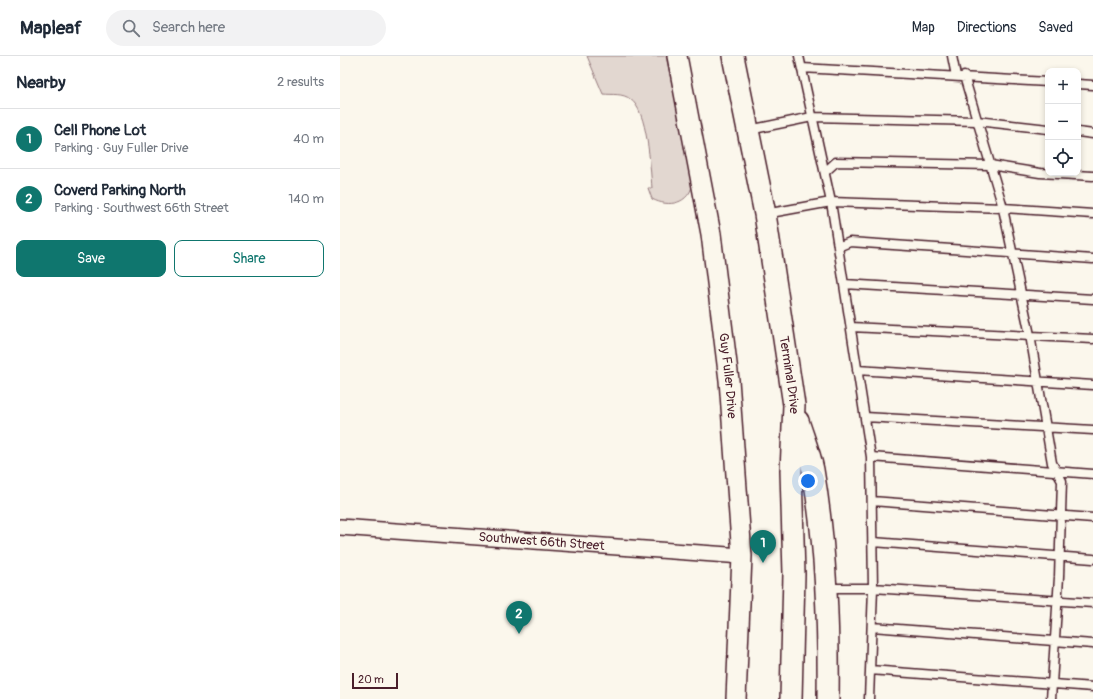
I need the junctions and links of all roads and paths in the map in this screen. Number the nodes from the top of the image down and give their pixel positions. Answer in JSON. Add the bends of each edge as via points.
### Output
{"nodes":[{"id":1,"x":677,"y":56,"type":"edge"},
{"id":2,"x":733,"y":56,"type":"edge"},
{"id":3,"x":799,"y":56,"type":"edge"},
{"id":4,"x":952,"y":56,"type":"edge"},
{"id":5,"x":802,"y":68,"type":"junction"},
{"id":6,"x":960,"y":76,"type":"junction"},
{"id":7,"x":1045,"y":82,"type":"edge"},
{"id":8,"x":1081,"y":84,"type":"edge"},
{"id":9,"x":1093,"y":85,"type":"edge"},
{"id":10,"x":812,"y":116,"type":"junction"},
{"id":11,"x":977,"y":121,"type":"junction"},
{"id":12,"x":1045,"y":129,"type":"edge"},
{"id":13,"x":749,"y":130,"type":"junction"},
{"id":14,"x":1081,"y":132,"type":"edge"},
{"id":15,"x":1093,"y":134,"type":"edge"},
{"id":16,"x":990,"y":165,"type":"junction"},
{"id":17,"x":825,"y":172,"type":"junction"},
{"id":18,"x":1093,"y":176,"type":"edge"},
{"id":19,"x":831,"y":202,"type":"junction"},
{"id":20,"x":1003,"y":208,"type":"junction"},
{"id":21,"x":765,"y":214,"type":"junction"},
{"id":22,"x":1093,"y":214,"type":"edge"},
{"id":23,"x":838,"y":247,"type":"junction"},
{"id":24,"x":1013,"y":254,"type":"junction"},
{"id":25,"x":1093,"y":259,"type":"edge"},
{"id":26,"x":844,"y":284,"type":"junction"},
{"id":27,"x":1022,"y":294,"type":"junction"},
{"id":28,"x":1093,"y":299,"type":"edge"},
{"id":29,"x":851,"y":327,"type":"junction"},
{"id":30,"x":1030,"y":335,"type":"junction"},
{"id":31,"x":1093,"y":339,"type":"edge"},
{"id":32,"x":858,"y":370,"type":"junction"},
{"id":33,"x":1039,"y":382,"type":"junction"},
{"id":34,"x":1093,"y":385,"type":"edge"},
{"id":35,"x":794,"y":405,"type":"junction"},
{"id":36,"x":865,"y":417,"type":"junction"},
{"id":37,"x":1047,"y":427,"type":"junction"},
{"id":38,"x":1093,"y":430,"type":"edge"},
{"id":39,"x":871,"y":457,"type":"junction"},
{"id":40,"x":1057,"y":472,"type":"junction"},
{"id":41,"x":1093,"y":474,"type":"edge"},
{"id":42,"x":872,"y":501,"type":"junction"},
{"id":43,"x":1061,"y":517,"type":"junction"},
{"id":44,"x":1093,"y":518,"type":"edge"},
{"id":45,"x":340,"y":527,"type":"edge"},
{"id":46,"x":873,"y":542,"type":"junction"},
{"id":47,"x":742,"y":556,"type":"junction"},
{"id":48,"x":1060,"y":556,"type":"junction"},
{"id":49,"x":1093,"y":559,"type":"edge"},
{"id":50,"x":826,"y":588,"type":"junction"},
{"id":51,"x":873,"y":588,"type":"junction"},
{"id":52,"x":1057,"y":600,"type":"junction"},
{"id":53,"x":1093,"y":603,"type":"edge"},
{"id":54,"x":872,"y":627,"type":"junction"},
{"id":55,"x":1055,"y":641,"type":"junction"},
{"id":56,"x":1093,"y":644,"type":"edge"},
{"id":57,"x":870,"y":670,"type":"junction"},
{"id":58,"x":1052,"y":684,"type":"junction"},
{"id":59,"x":1093,"y":687,"type":"edge"},
{"id":60,"x":736,"y":699,"type":"edge"},
{"id":61,"x":791,"y":699,"type":"edge"},
{"id":62,"x":828,"y":699,"type":"edge"},
{"id":63,"x":868,"y":699,"type":"edge"},
{"id":64,"x":1051,"y":699,"type":"edge"}],
"edges":[{"from":1,"to":47,"type":"street","name":"Guy Fuller Drive","via":[[711,234],[730,380]]},
{"from":2,"to":13,"type":"main road","name":"Terminal Drive"},
{"from":3,"to":5,"type":"lane"},
{"from":4,"to":6,"type":"lane"},
{"from":5,"to":6,"type":"lane"},
{"from":5,"to":10,"type":"lane"},
{"from":6,"to":7,"type":"lane"},
{"from":6,"to":11,"type":"lane"},
{"from":8,"to":9,"type":"lane"},
{"from":10,"to":11,"type":"lane"},
{"from":10,"to":13,"type":"lane"},
{"from":10,"to":17,"type":"lane"},
{"from":11,"to":12,"type":"lane"},
{"from":11,"to":16,"type":"lane"},
{"from":13,"to":21,"type":"main road","name":"Terminal Drive"},
{"from":14,"to":15,"type":"lane"},
{"from":16,"to":17,"type":"lane","via":[[836,162]]},
{"from":16,"to":18,"type":"lane","via":[[1040,173]]},
{"from":16,"to":20,"type":"lane"},
{"from":17,"to":19,"type":"lane"},
{"from":19,"to":20,"type":"lane"},
{"from":19,"to":21,"type":"lane"},
{"from":19,"to":23,"type":"lane"},
{"from":20,"to":22,"type":"lane"},
{"from":20,"to":24,"type":"lane"},
{"from":21,"to":35,"type":"main road","name":"Terminal Drive"},
{"from":23,"to":24,"type":"lane","via":[[850,242]]},
{"from":23,"to":26,"type":"lane"},
{"from":24,"to":25,"type":"lane"},
{"from":24,"to":27,"type":"lane"},
{"from":26,"to":27,"type":"lane"},
{"from":26,"to":29,"type":"lane"},
{"from":27,"to":28,"type":"lane"},
{"from":27,"to":30,"type":"lane"},
{"from":29,"to":30,"type":"lane"},
{"from":29,"to":32,"type":"lane"},
{"from":30,"to":31,"type":"lane"},
{"from":30,"to":33,"type":"lane"},
{"from":32,"to":33,"type":"lane"},
{"from":32,"to":36,"type":"lane"},
{"from":33,"to":34,"type":"lane"},
{"from":33,"to":37,"type":"lane"},
{"from":35,"to":50,"type":"main road","via":[[813,469],[822,531]]},
{"from":35,"to":61,"type":"main road","name":"Terminal Drive","via":[[790,471],[794,574]]},
{"from":36,"to":37,"type":"lane"},
{"from":36,"to":39,"type":"lane"},
{"from":37,"to":38,"type":"lane"},
{"from":37,"to":40,"type":"lane","via":[[1052,463]]},
{"from":39,"to":40,"type":"lane"},
{"from":39,"to":42,"type":"lane"},
{"from":40,"to":41,"type":"lane"},
{"from":40,"to":43,"type":"lane","via":[[1062,481]]},
{"from":42,"to":43,"type":"lane"},
{"from":42,"to":46,"type":"lane"},
{"from":43,"to":44,"type":"lane"},
{"from":43,"to":48,"type":"lane"},
{"from":45,"to":47,"type":"street","name":"Southwest 66th Street"},
{"from":46,"to":48,"type":"lane"},
{"from":46,"to":51,"type":"lane"},
{"from":47,"to":60,"type":"street","name":"Guy Fuller Drive"},
{"from":48,"to":49,"type":"lane"},
{"from":48,"to":52,"type":"lane"},
{"from":50,"to":51,"type":"lane"},
{"from":50,"to":62,"type":"main road"},
{"from":51,"to":52,"type":"lane"},
{"from":51,"to":54,"type":"lane"},
{"from":52,"to":53,"type":"lane"},
{"from":52,"to":55,"type":"lane"},
{"from":54,"to":55,"type":"lane"},
{"from":54,"to":57,"type":"lane"},
{"from":55,"to":56,"type":"lane"},
{"from":55,"to":58,"type":"lane"},
{"from":57,"to":58,"type":"lane"},
{"from":57,"to":63,"type":"lane"},
{"from":58,"to":59,"type":"lane"},
{"from":58,"to":64,"type":"lane"}]}
